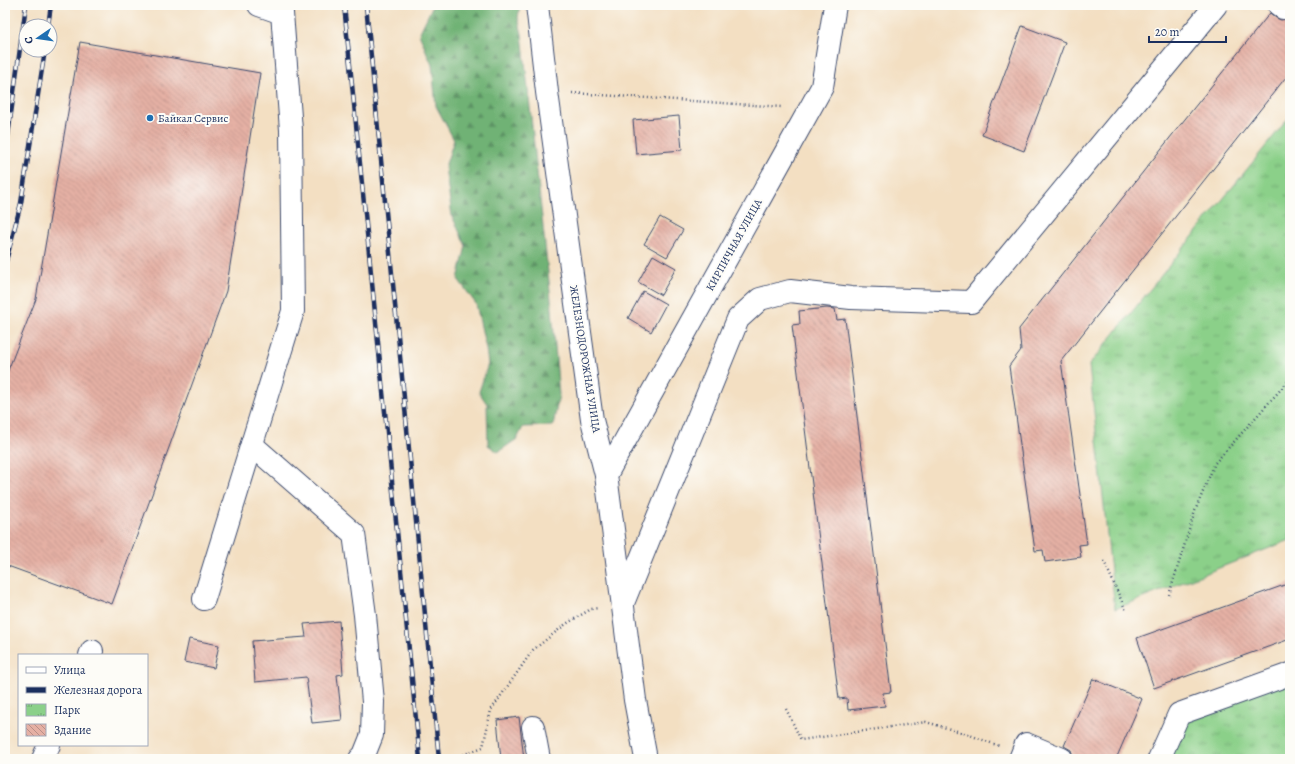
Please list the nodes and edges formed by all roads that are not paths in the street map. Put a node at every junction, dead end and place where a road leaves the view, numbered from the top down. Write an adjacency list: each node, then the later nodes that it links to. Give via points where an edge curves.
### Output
1 (259, 5): 5 (street, via 282,12 291,130 293,311)
2 (537, 5): 6 (street, ЖЕЛЕЗНОДОРОЖНАЯ УЛИЦА, via 592,420)
3 (835, 5): 6 (street, КИРПИЧНАЯ УЛИЦА, via 822,87)
4 (1216, 5): 8 (street, via 971,302 851,298 790,290 760,299 738,319)
5 (252, 445): 7 (street); 14 (street, via 354,534 373,702 372,735)
6 (606, 475): 8 (street, ЖЕЛЕЗНОДОРОЖНАЯ УЛИЦА)
7 (204, 599)
8 (623, 603): 16 (street, ЖЕЛЕЗНОДОРОЖНАЯ УЛИЦА, via 635,700)
9 (1290, 674): 18 (street, via 1179,714)
10 (533, 727): 15 (street)
11 (49, 746): 13 (street)
12 (1021, 757): 17 (street, via 1026,744)
13 (43, 759)
14 (360, 759)
15 (539, 759)
16 (646, 759)
17 (1062, 759)
18 (1159, 759)

